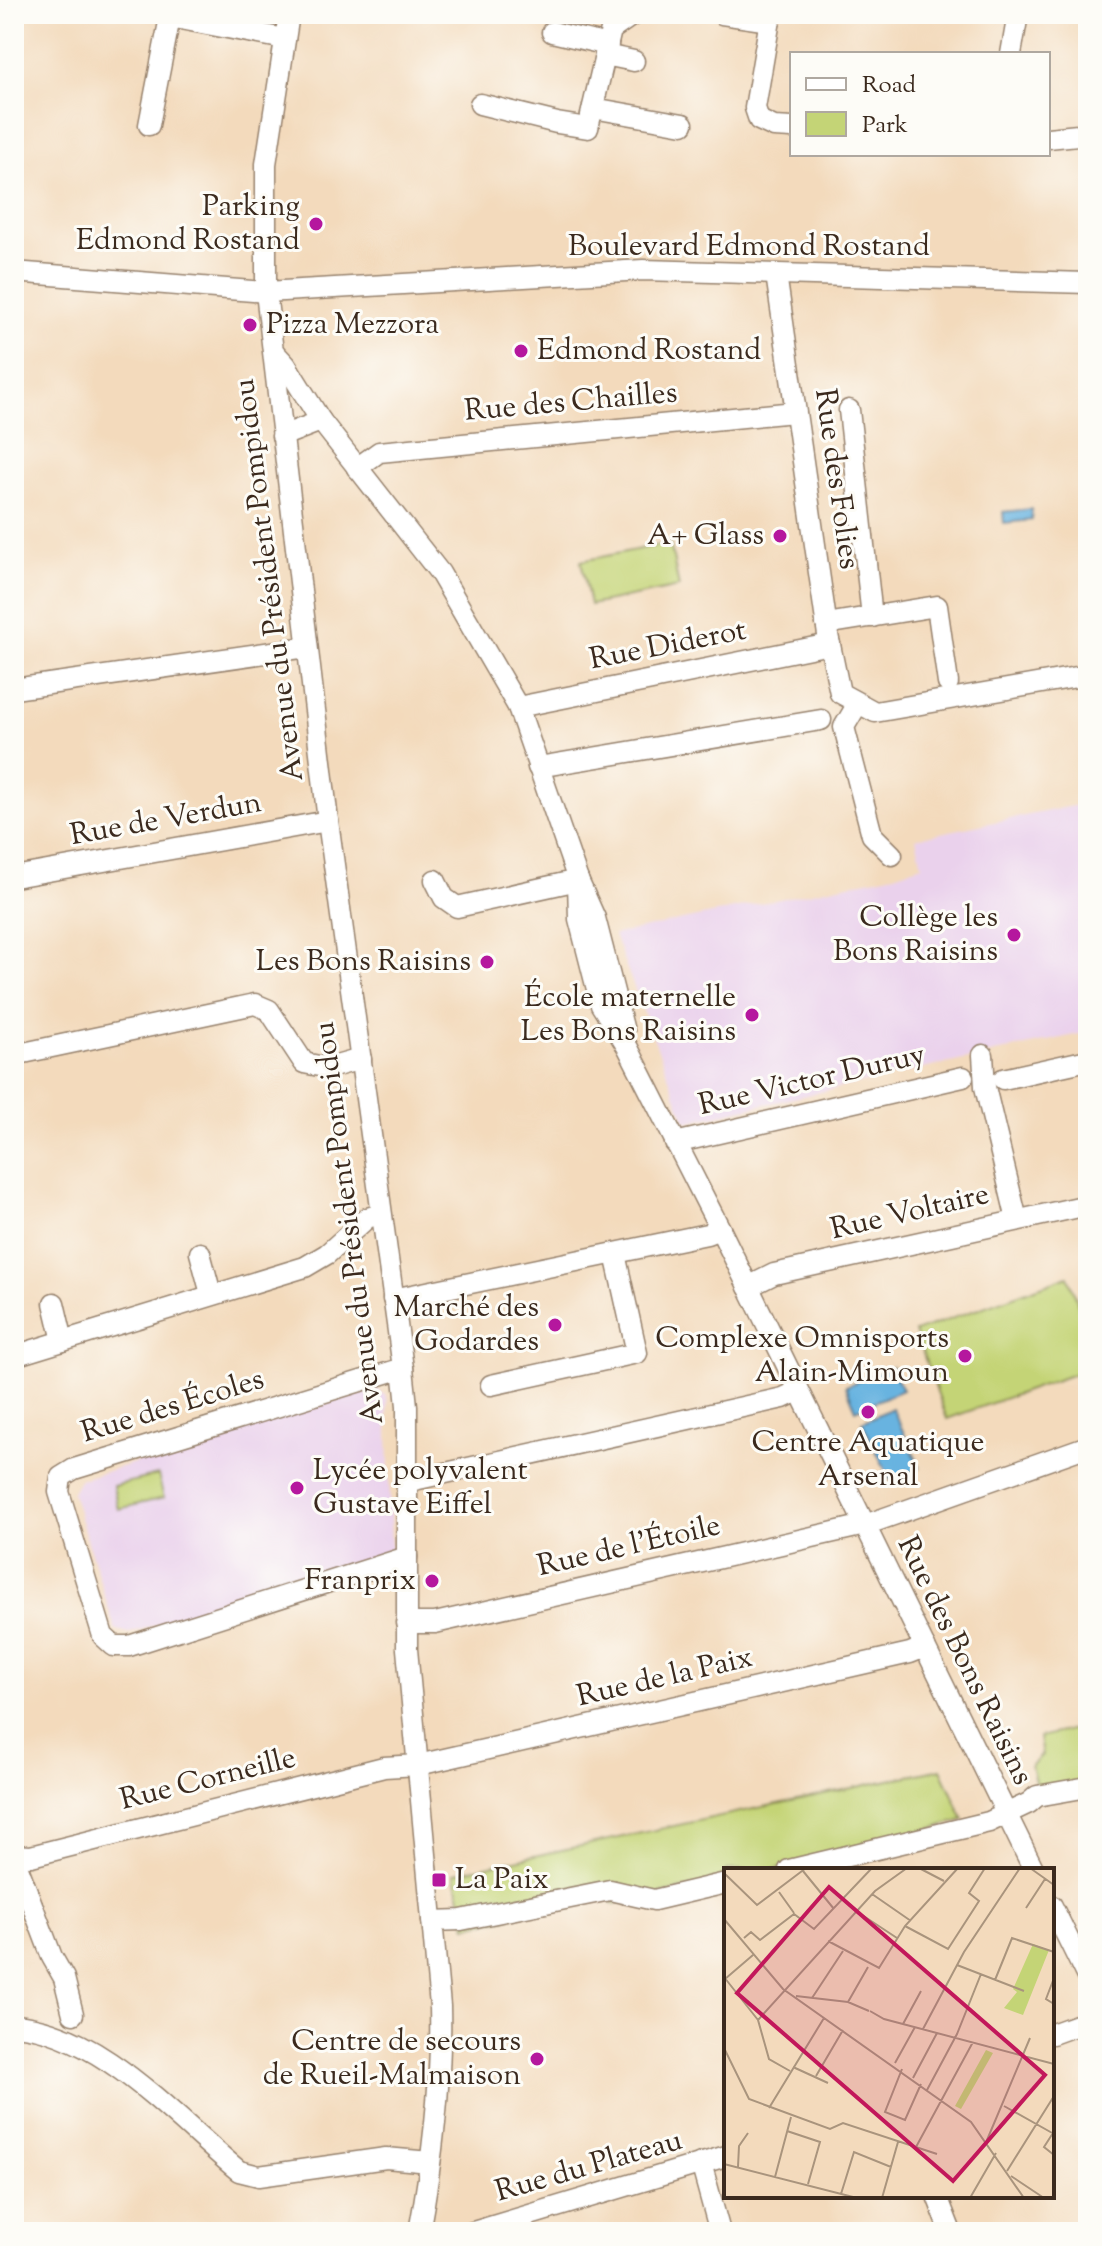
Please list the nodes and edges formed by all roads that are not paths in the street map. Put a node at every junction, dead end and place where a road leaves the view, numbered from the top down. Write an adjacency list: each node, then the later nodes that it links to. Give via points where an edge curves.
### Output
1 (289, 14): 7 (street, Rue des Bons Raisins)
2 (634, 14): 8 (street, via 611,30)
3 (722, 14): 5 (street)
4 (1018, 14): 9 (street)
5 (770, 17): 15 (street, via 755,108 759,120)
6 (552, 32): 8 (street)
7 (285, 39): 14 (street, via 170,17); 21 (street, Rue des Bons Raisins, via 266,164)
8 (607, 50): 10 (street); 12 (street)
9 (1011, 52)
10 (634, 61)
11 (480, 104): 12 (street, via 588,128)
12 (593, 108): 13 (street)
13 (683, 124)
14 (149, 125)
15 (790, 128)
16 (1088, 134): 17 (street)
17 (1050, 138)
18 (14, 272): 21 (street, Boulevard Edmond Rostand)
19 (776, 274): 20 (street, Boulevard Edmond Rostand); 21 (street, Boulevard Edmond Rostand, via 643,270); 24 (street, Rue des Folies)
20 (1088, 283)
21 (266, 292): 22 (street, Rue des Bons Raisins)
22 (275, 353): 25 (street, Rue des Bons Raisins); 26 (street, Avenue du Président Pompidou)
23 (849, 410): 28 (street)
24 (795, 412): 27 (street, Rue des Chailles, via 379,452); 29 (street, Rue des Folies)
25 (321, 421): 26 (street); 27 (street, Rue des Bons Raisins)
26 (282, 436): 30 (street, Avenue du Président Pompidou)
27 (357, 468): 35 (street, Rue des Bons Raisins, via 440,573)
28 (872, 617): 29 (street, Rue Diderot); 32 (street, Rue Diderot, via 937,606)
29 (828, 634): 34 (street, Rue des Folies); 35 (street, Rue Diderot)
30 (307, 647): 33 (street); 38 (street, Avenue du Président Pompidou)
31 (1088, 675): 34 (street, via 875,712)
32 (948, 683)
33 (14, 689)
34 (849, 699): 39 (street, Rue des Folies, via 844,727 872,835)
35 (518, 707): 37 (street, Rue des Bons Raisins)
36 (821, 720): 37 (street)
37 (538, 767): 42 (street, Rue des Bons Raisins)
38 (328, 821): 40 (street, Rue de Verdun); 45 (street, Avenue du Président Pompidou)
39 (892, 855)
40 (14, 877)
41 (435, 880): 42 (street, via 444,898 457,907)
42 (578, 880): 49 (street, Rue des Bons Raisins, via 595,918 628,1048)
43 (14, 1055): 45 (street, via 255,1004 269,1010 304,1063 329,1068)
44 (983, 1055): 52 (street, via 985,1087)
45 (361, 1059): 51 (street, Avenue du Président Pompidou)
46 (1088, 1060): 48 (street)
47 (963, 1077): 49 (street, Rue Victor Duruy)
48 (1003, 1079)
49 (675, 1143): 53 (street, Rue des Bons Raisins)
50 (1088, 1205): 52 (street, Rue Voltaire)
51 (381, 1214): 57 (street, via 367,1218 305,1267); 58 (street, Avenue du Président Pompidou)
52 (1017, 1220): 56 (street, Rue Voltaire, via 774,1274)
53 (720, 1229): 55 (street); 56 (street, Rue des Bons Raisins)
54 (200, 1253): 57 (street)
55 (615, 1254): 58 (street); 63 (street, via 637,1353)
56 (748, 1287): 64 (street, Rue des Bons Raisins)
57 (211, 1294): 60 (street)
58 (393, 1299): 62 (street, Avenue du Président Pompidou)
59 (54, 1303): 60 (street)
60 (63, 1341): 61 (street)
61 (14, 1356)
62 (403, 1368): 66 (street, Avenue du Président Pompidou); 68 (street, Rue des Écoles, via 74,1469 61,1477 59,1492 103,1636 114,1646 129,1646)
63 (491, 1385)
64 (798, 1391): 66 (street); 67 (street, Rue des Bons Raisins)
65 (1088, 1446): 67 (street, Rue de l'Étoile)
66 (405, 1482): 68 (street, Avenue du Président Pompidou)
67 (865, 1525): 69 (street, Rue de l'Étoile, via 435,1623); 70 (street, Rue des Bons Raisins)
68 (407, 1557): 69 (street, Avenue du Président Pompidou)
69 (406, 1623): 71 (street, Avenue du Président Pompidou)
70 (925, 1647): 71 (street, Rue de la Paix); 73 (street, Rue des Bons Raisins)
71 (418, 1765): 74 (street, Rue Corneille, via 389,1766); 79 (street, Avenue du Président Pompidou)
72 (1088, 1787): 73 (street, via 1037,1796)
73 (1006, 1815): 75 (street); 76 (street, Rue des Bons Raisins)
74 (14, 1856): 81 (street, via 64,1978)
75 (802, 1868)
76 (1033, 1868)
77 (724, 1883): 79 (street, via 654,1900 610,1890)
78 (1054, 1910): 80 (street)
79 (432, 1921): 86 (street, Avenue du Président Pompidou, via 441,2050)
80 (1088, 1979)
81 (73, 2014)
82 (1088, 2021): 84 (street)
83 (14, 2025): 86 (street, via 52,2032 98,2055 239,2171 259,2176 386,2158)
84 (1054, 2033)
85 (724, 2157): 87 (street)
86 (430, 2162): 89 (street, Avenue du Président Pompidou)
87 (701, 2163): 90 (street, Rue du Plateau); 91 (street, Rue du Plateau)
88 (938, 2198): 92 (street)
89 (419, 2232)
90 (473, 2232)
91 (720, 2232)
92 (951, 2232)

